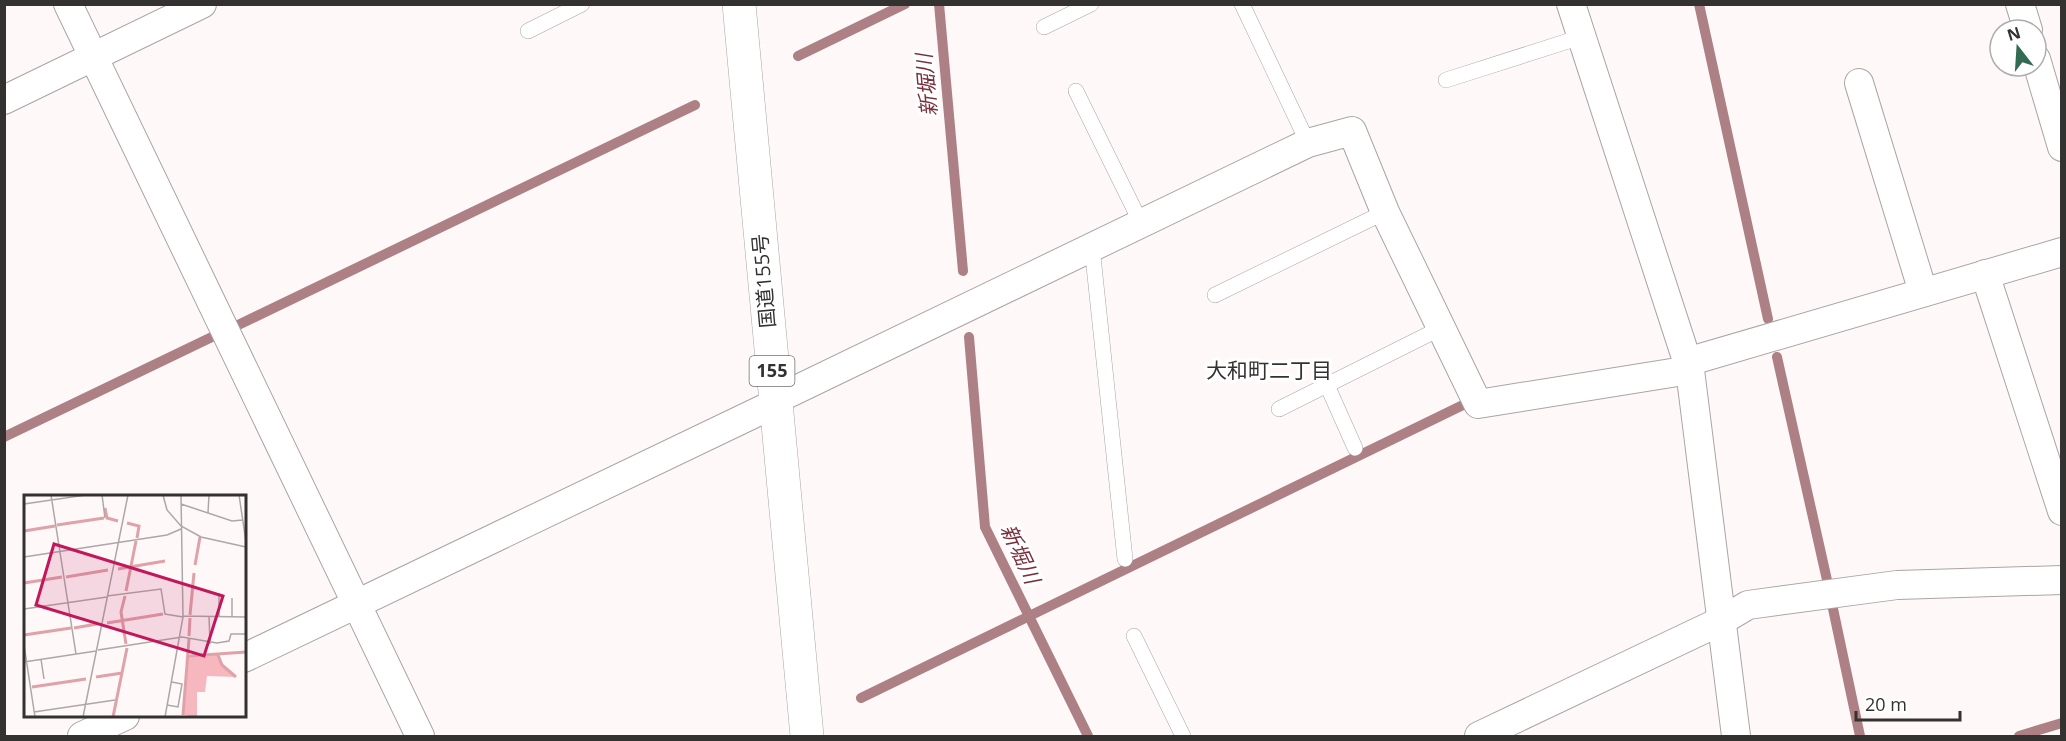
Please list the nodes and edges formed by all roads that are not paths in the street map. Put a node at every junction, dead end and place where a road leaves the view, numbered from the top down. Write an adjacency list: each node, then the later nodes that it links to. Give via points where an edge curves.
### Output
1 (68, 4): 11 (street)
2 (202, 4): 11 (street)
3 (582, 4): 9 (lane)
4 (739, 4): 29 (highway, 国道155号 / 155)
5 (1091, 4): 8 (lane)
6 (1242, 4): 17 (lane)
7 (1571, 4): 10 (street)
8 (1044, 27)
9 (528, 31)
10 (1581, 37): 13 (lane); 27 (street)
11 (93, 57): 16 (street); 35 (street)
12 (2041, 78): 18 (street)
13 (1446, 80)
14 (1859, 83): 24 (street)
15 (1076, 90): 20 (lane)
16 (4, 100)
17 (1308, 143): 19 (street, via 1352,131); 20 (street)
18 (2061, 147)
19 (1385, 212): 25 (lane); 26 (street)
20 (1141, 223): 21 (street)
21 (1092, 247): 29 (street); 33 (lane)
22 (2061, 252): 23 (street)
23 (1985, 274): 24 (street); 32 (street)
24 (1923, 292): 27 (street)
25 (1215, 295)
26 (1441, 328): 27 (street, via 1478,404); 28 (lane)
27 (1688, 366): 36 (street)
28 (1327, 385): 30 (lane); 31 (lane)
29 (775, 402): 35 (street); 42 (highway, 国道155号 / 155)
30 (1279, 409)
31 (1355, 447)
32 (2061, 512)
33 (1125, 559)
34 (2061, 579): 36 (street, via 1897,585 1748,605)
35 (357, 604): 38 (street); 41 (street)
36 (1721, 621): 44 (street); 45 (street)
37 (1134, 636): 43 (lane)
38 (246, 657)
39 (123, 717): 40 (street)
40 (82, 736)
41 (420, 736)
42 (807, 736)
43 (1183, 736)
44 (1479, 736)
45 (1736, 736)

